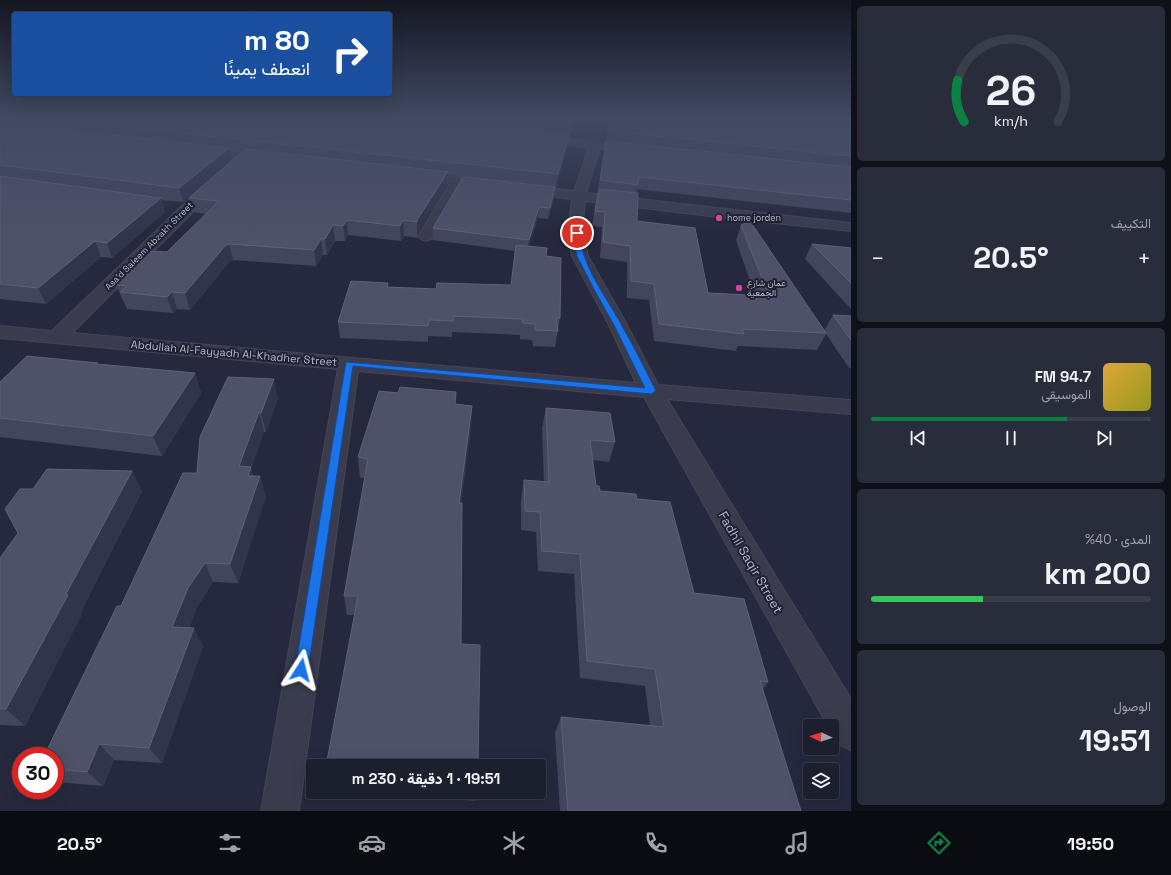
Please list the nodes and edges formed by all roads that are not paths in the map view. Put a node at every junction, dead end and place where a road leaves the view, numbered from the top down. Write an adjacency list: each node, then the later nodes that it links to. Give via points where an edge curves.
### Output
1 (234, 156): 3 (street)
2 (593, 156): 7 (street, Fadhil Saqir Street)
3 (245, 157): 4 (street); 9 (street, Asa'd Saleem Abzakh Street)
4 (276, 161)
5 (406, 176): 6 (street)
6 (458, 182): 7 (street); 11 (street)
7 (580, 195): 10 (street); 15 (street, Fadhil Saqir Street, via 576,224 580,256)
8 (172, 207): 9 (street)
9 (187, 209): 13 (street, Asa'd Saleem Abzakh Street)
10 (851, 227)
11 (426, 236)
12 (0, 332): 13 (street, Abdullah Al-Fayyadh Al-Khadher Street)
13 (57, 337): 14 (street, Abdullah Al-Fayyadh Al-Khadher Street)
14 (349, 363): 15 (street, Abdullah Al-Fayyadh Al-Khadher Street); 18 (street)
15 (651, 391): 16 (street, Abdullah Al-Fayyadh Al-Khadher Street); 17 (street, Fadhil Saqir Street)
16 (851, 407)
17 (851, 732)
18 (280, 811)

